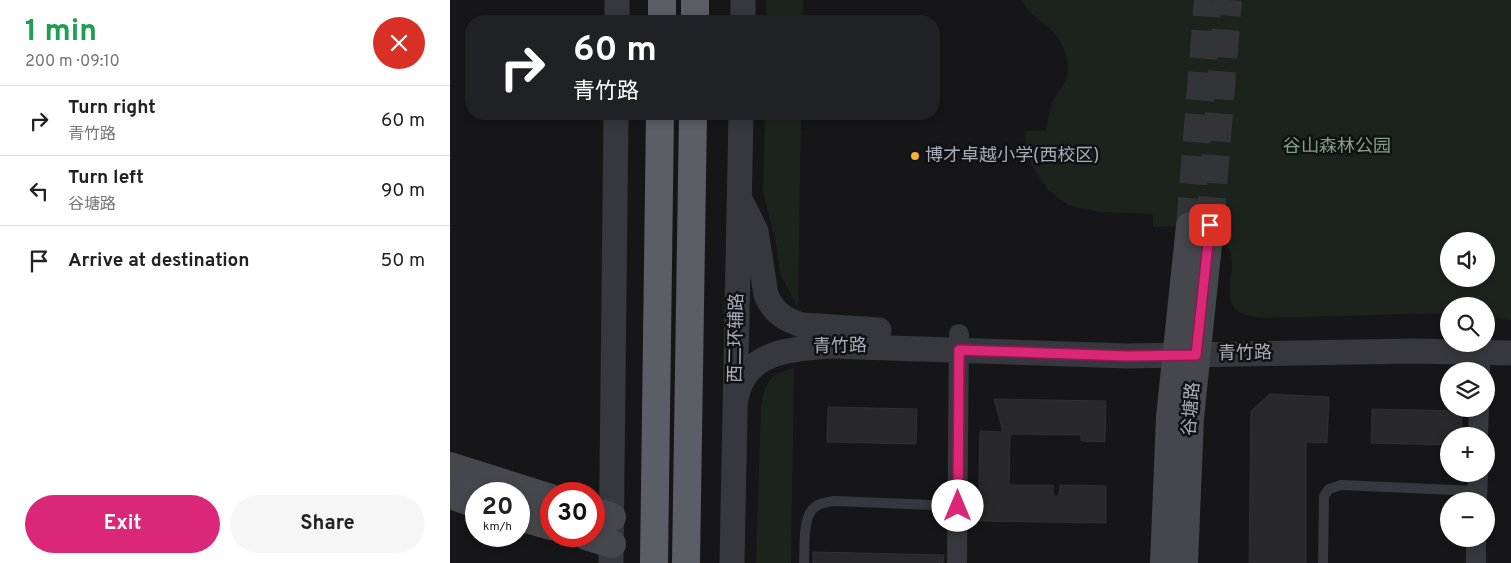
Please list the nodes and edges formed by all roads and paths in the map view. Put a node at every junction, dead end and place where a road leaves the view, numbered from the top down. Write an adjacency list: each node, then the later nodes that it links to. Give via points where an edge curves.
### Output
1 (617, 0): 5 (street)
2 (662, 0): 6 (highway)
3 (695, 0): 7 (highway)
4 (743, 0): 8 (street)
5 (617, 15)
6 (662, 15)
7 (695, 15)
8 (743, 15)
9 (616, 120): 25 (street)
10 (660, 120): 34 (highway)
11 (693, 120): 35 (highway)
12 (741, 120): 13 (street, 西二环辅路)
13 (740, 199): 16 (street, 青竹路, via 756,231 766,295 770,304 790,322); 23 (street, 西二环辅路)
14 (1200, 225): 18 (main road, 谷塘路)
15 (1440, 336): 18 (street, 青竹路)
16 (959, 342): 18 (street, 青竹路, via 1128,340); 23 (street, 青竹路, via 792,349 768,357 748,372 740,384); 30 (street)
17 (1511, 345): 19 (street, 青竹路)
18 (1187, 347): 20 (street, 青竹路); 39 (main road, 谷塘路, via 1170,417); 40 (main road, 谷塘路, via 1190,418)
19 (1495, 348)
20 (1440, 351)
21 (1495, 352): 22 (street, 青竹路)
22 (1511, 353)
23 (735, 402): 36 (street, 西二环辅路)
24 (450, 466): 28 (main road)
25 (604, 482)
26 (1477, 489): 41 (lane, via 1342,485 1329,489 1324,496)
27 (450, 495): 29 (main road)
28 (540, 495)
29 (465, 500)
30 (958, 506): 37 (lane, via 822,503 809,513); 38 (street)
31 (605, 524): 33 (street)
32 (1476, 547): 42 (street)
33 (611, 553)
34 (654, 563)
35 (686, 563)
36 (732, 563)
37 (804, 563)
38 (957, 563)
39 (1164, 563)
40 (1184, 563)
41 (1323, 563)
42 (1476, 563)

